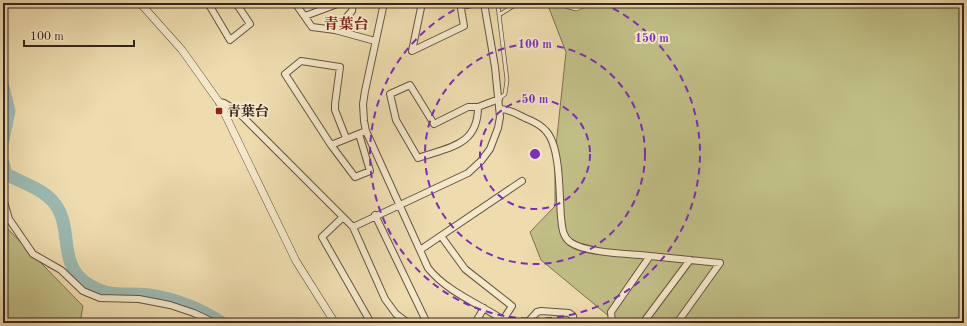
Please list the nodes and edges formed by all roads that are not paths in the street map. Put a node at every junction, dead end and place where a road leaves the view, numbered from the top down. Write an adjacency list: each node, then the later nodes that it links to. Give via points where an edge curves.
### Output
1 (140, 3): 21 (street, via 185,55)
2 (208, 3): 3 (street, via 230,40 250,24)
3 (236, 3)
4 (295, 3): 17 (street)
5 (340, 3): 17 (street)
6 (353, 3): 18 (street, via 352,11)
7 (384, 3): 19 (street)
8 (422, 3): 14 (street, via 412,51 464,26)
9 (477, 3): 14 (street)
10 (484, 3): 20 (street)
11 (518, 3): 16 (lane)
12 (555, 3): 13 (lane, via 576,9)
13 (590, 3)
14 (460, 5)
15 (498, 6): 16 (lane)
16 (499, 15): 20 (lane, via 506,84 505,94)
17 (305, 16): 18 (street, via 312,27)
18 (335, 30): 19 (street)
19 (375, 41): 24 (street, via 362,104)
20 (499, 99): 22 (street); 23 (street)
21 (219, 102): 32 (street, via 236,110); 41 (street, via 296,261)
22 (478, 106): 22 (street, via 468,107 434,124 410,85 390,94 396,120 418,158 464,142 475,130)
23 (500, 109): 30 (street, via 495,138 486,156 475,167 468,173); 36 (street, via 508,110 539,125 551,138 558,176 562,227 570,242 586,249)
24 (366, 131): 25 (street); 30 (street)
25 (359, 134): 26 (street); 27 (street, via 370,171 355,177)
26 (346, 138): 27 (street); 27 (street, via 335,110 340,67 301,61 285,74)
27 (331, 145)
28 (522, 181): 34 (street)
29 (3, 198): 40 (street, via 9,219 33,254 62,270 84,291 100,298 170,305)
30 (400, 204): 31 (street); 35 (street)
31 (376, 216): 33 (street); 44 (street)
32 (343, 217): 33 (street); 42 (street, via 322,237)
33 (352, 227): 43 (street, via 385,299 396,314)
34 (441, 236): 35 (street); 39 (street, via 465,269 512,306)
35 (420, 250): 38 (street, via 433,274)
36 (650, 256): 37 (street); 48 (street, via 611,312)
37 (690, 260): 49 (street); 50 (street, via 720,263)
38 (484, 308): 39 (street); 45 (street)
39 (506, 322)
40 (215, 323)
41 (335, 323)
42 (371, 323)
43 (408, 323)
44 (426, 323)
45 (474, 323)
46 (527, 323): 47 (street, via 541,311 569,313 574,316)
47 (574, 323)
48 (612, 323)
49 (643, 323)
50 (676, 323)

